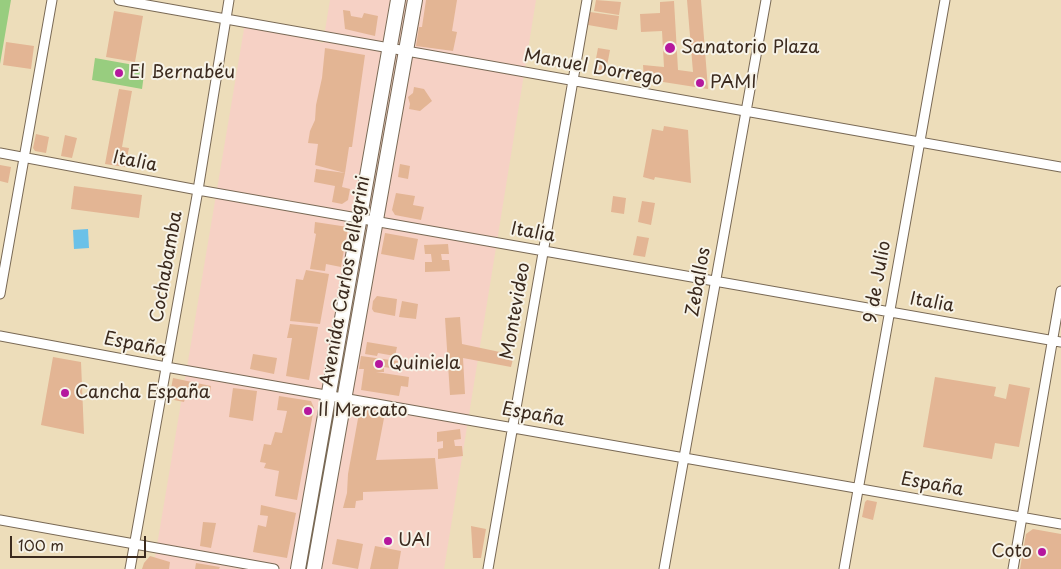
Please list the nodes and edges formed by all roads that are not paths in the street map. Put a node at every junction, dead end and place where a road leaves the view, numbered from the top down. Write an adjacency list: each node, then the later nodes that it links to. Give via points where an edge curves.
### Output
1 (52, 0): 16 (street)
2 (119, 0): 9 (street, Manuel Dorrego)
3 (229, 0): 9 (street, Cochabamba)
4 (398, 0): 10 (main road, Avenida Carlos Pellegrini)
5 (415, 0): 11 (main road, Avenida Carlos Pellegrini)
6 (587, 0): 12 (street, Montevideo)
7 (766, 0): 13 (street, Zeballos)
8 (944, 0): 14 (street, 9 de Julio)
9 (226, 19): 10 (street, Manuel Dorrego); 18 (street, Cochabamba)
10 (390, 48): 11 (street, Manuel Dorrego); 19 (main road, Avenida Carlos Pellegrini)
11 (406, 51): 12 (street, Manuel Dorrego); 20 (main road, Avenida Carlos Pellegrini)
12 (573, 81): 13 (street, Manuel Dorrego); 21 (street, Montevideo)
13 (746, 111): 14 (street, Manuel Dorrego); 22 (street, Zeballos)
14 (919, 142): 17 (street, Manuel Dorrego); 25 (street, 9 de Julio)
15 (0, 153): 16 (street, Italia)
16 (24, 157): 18 (street, Italia); 24 (street)
17 (1061, 167)
18 (198, 190): 19 (street, Italia); 28 (street, Cochabamba)
19 (360, 219): 20 (street, Italia); 29 (main road, Avenida Carlos Pellegrini)
20 (376, 222): 21 (street, Italia); 30 (main road, Avenida Carlos Pellegrini)
21 (543, 251): 22 (street, Italia); 31 (street, Montevideo)
22 (715, 281): 25 (street, Italia); 32 (street, Zeballos)
23 (1061, 291): 27 (street)
24 (0, 294)
25 (889, 312): 27 (street, Italia); 33 (street, 9 de Julio)
26 (0, 336): 28 (street, España)
27 (1057, 341): 34 (street)
28 (166, 367): 29 (street, España); 37 (street, Cochabamba)
29 (328, 396): 30 (street, España); 40 (main road, Avenida Carlos Pellegrini)
30 (344, 398): 31 (street, España); 41 (main road, Avenida Carlos Pellegrini)
31 (512, 428): 32 (street, España); 42 (street, Montevideo)
32 (684, 458): 33 (street, España); 43 (street, Zeballos)
33 (858, 489): 34 (street, España); 44 (street, 9 de Julio)
34 (1022, 518): 36 (street, España); 45 (street)
35 (0, 520): 37 (street)
36 (1061, 524)
37 (134, 544): 38 (street, Cochabamba); 39 (street)
38 (130, 569)
39 (274, 569)
40 (298, 569)
41 (314, 569)
42 (488, 569)
43 (664, 569)
44 (844, 569)
45 (1013, 569)

